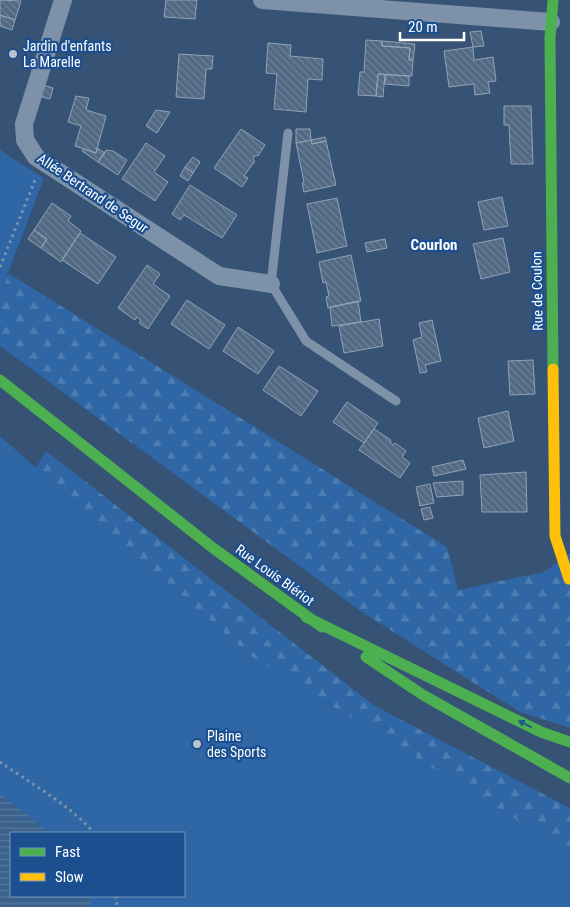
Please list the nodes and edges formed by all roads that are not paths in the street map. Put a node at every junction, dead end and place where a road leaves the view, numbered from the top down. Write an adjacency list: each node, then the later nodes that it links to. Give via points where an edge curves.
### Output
1 (63, 0): 6 (street, Allée Bertrand de Segur, via 24,124 25,140 36,157 219,276)
2 (262, 0): 4 (street)
3 (553, 0): 4 (street, Rue de Coulon)
4 (551, 22): 9 (street, Rue de Coulon, via 555,536)
5 (288, 133): 6 (lane)
6 (271, 284): 8 (lane, via 306,341)
7 (0, 380): 10 (street, Rue Louis Blériot, via 213,548)
8 (396, 401)
9 (569, 579)
10 (306, 616): 11 (street, one-way to 10, via 453,691); 12 (street, Rue Louis Blériot, via 424,695)
11 (570, 742)
12 (552, 767): 13 (street, Rue Louis Blériot); 14 (street, Rue Louis Blériot)
13 (570, 773)
14 (570, 778)

